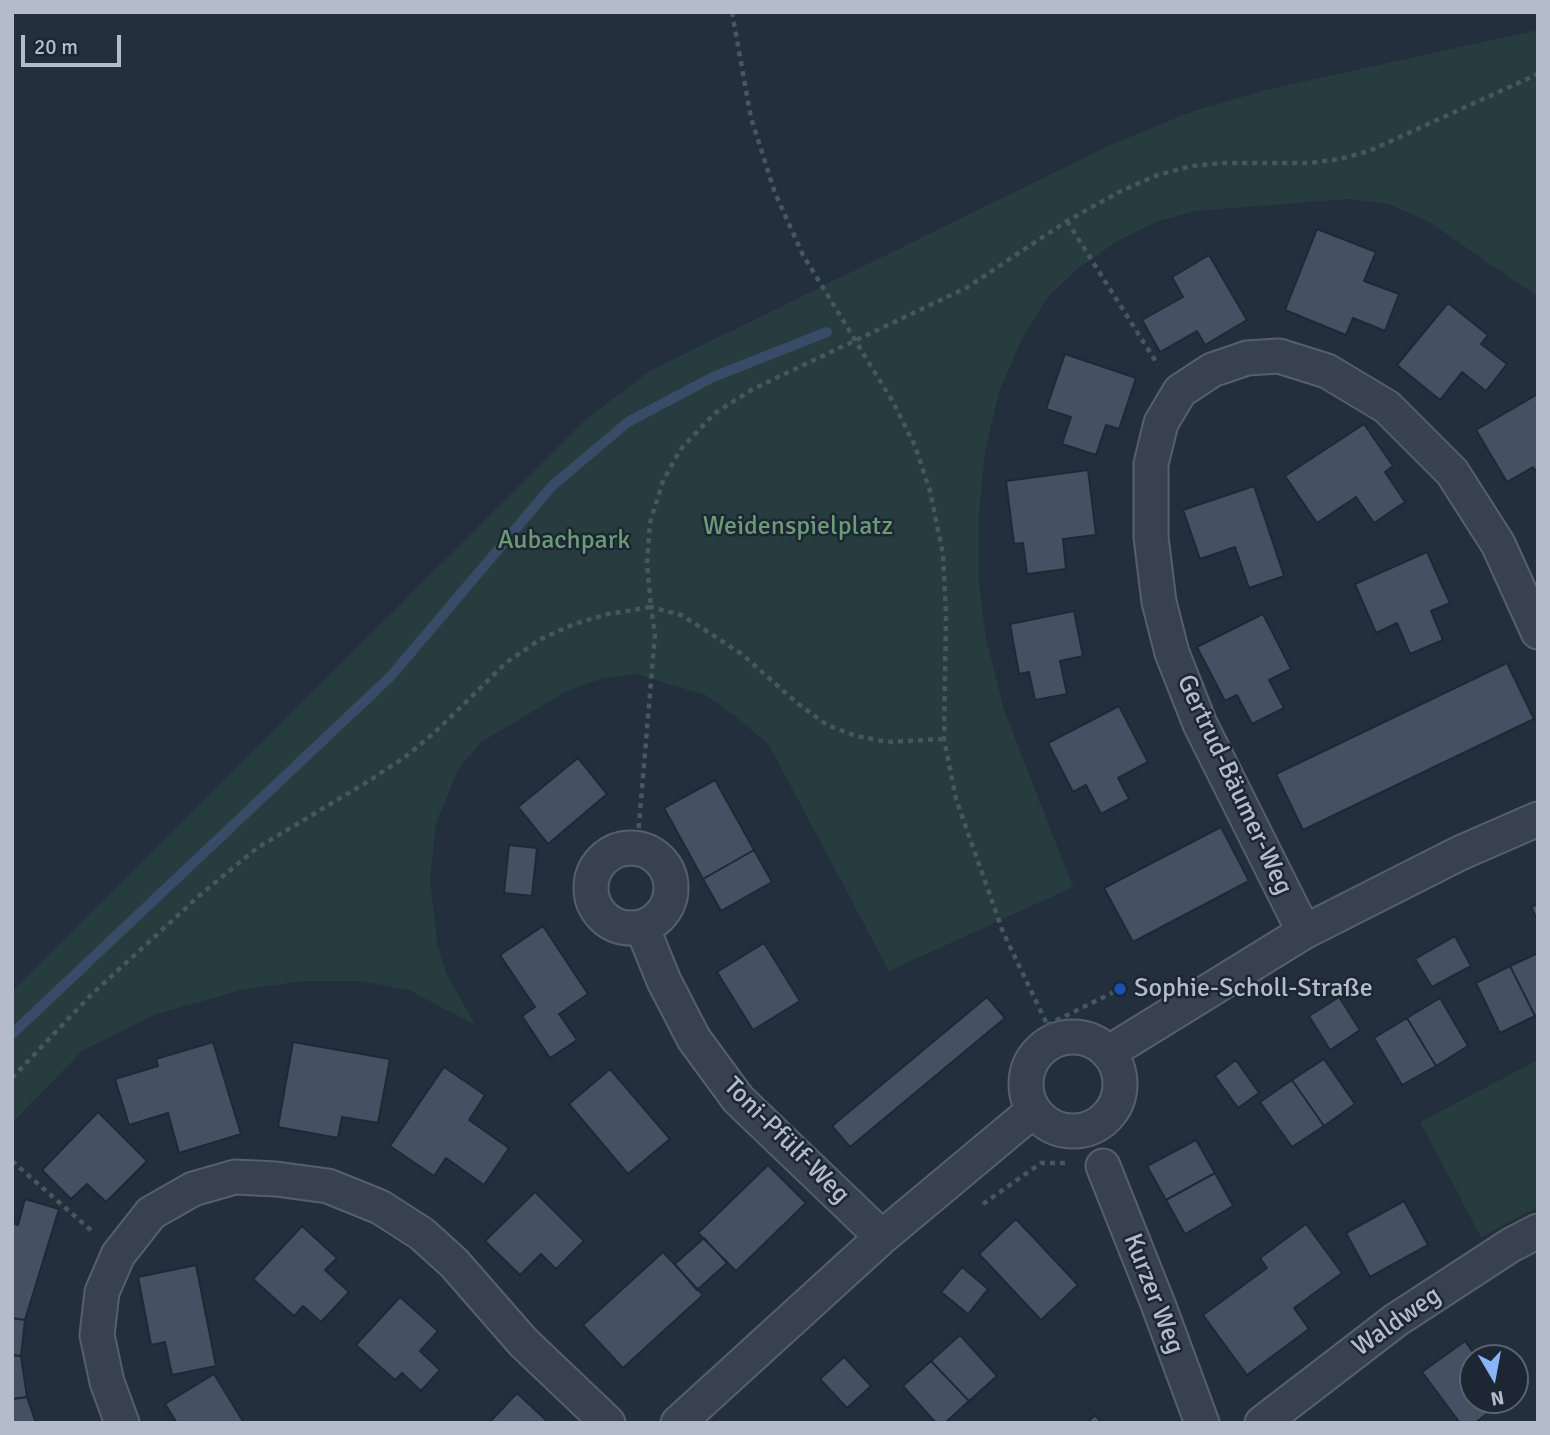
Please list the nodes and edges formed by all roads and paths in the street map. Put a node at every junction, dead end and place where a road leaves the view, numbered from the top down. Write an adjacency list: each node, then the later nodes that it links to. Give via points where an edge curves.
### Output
1 (732, 12): 4 (path, via 751,118 775,192 803,255)
2 (1538, 74): 3 (path, via 1368,151 1310,163 1191,166 1131,187)
3 (1067, 221): 4 (path, via 966,288); 5 (path, via 1162,371)
4 (856, 341): 6 (path, via 753,389 715,413 680,450 663,481 650,523); 8 (path, via 915,446 930,491 943,554)
5 (1180, 391): 7 (street, Gertrud-Bäumer-Weg, via 1212,370 1247,358 1279,356 1327,371 1387,407 1452,472 1498,544); 12 (street, Gertrud-Bäumer-Weg, via 1161,423 1151,464 1151,537 1159,602 1172,653 1200,724)
6 (651, 607): 8 (path, via 681,615 724,642 827,725 888,742); 10 (path, via 655,634); 16 (path, via 574,624 507,662 404,757 257,848 201,895 90,996)
7 (1538, 632)
8 (944, 738): 14 (path, via 956,799 1003,932)
9 (1538, 818): 12 (street)
10 (637, 848): 11 (street, via 666,868 671,892 662,914); 11 (street, via 611,852 601,860 590,884 596,909 605,919 629,929)
11 (642, 927): 22 (street, Toni-Pfülf-Weg, via 694,1039 738,1099)
12 (1304, 932): 15 (street)
13 (1119, 989): 14 (path)
14 (1051, 1033): 15 (street, via 1096,1043); 17 (street, via 1028,1071 1028,1098)
15 (1108, 1052): 17 (street, via 1120,1080 1119,1096 1102,1122 1088,1129 1058,1129)
16 (12, 1078)
17 (1034, 1110): 22 (street)
18 (12, 1161): 23 (path)
19 (1091, 1165): 20 (path, via 1041,1163); 27 (street, Kurzer Weg, via 1158,1304)
20 (983, 1204)
21 (1538, 1231): 28 (street, Waldweg, via 1396,1320)
22 (882, 1237): 26 (street)
23 (118, 1255): 24 (street, via 102,1292 97,1335); 25 (street, via 151,1213 193,1189 235,1177 328,1185 380,1207 422,1234 454,1263 523,1342)
24 (122, 1423)
25 (608, 1423)
26 (678, 1423)
27 (1202, 1423)
28 (1262, 1423)

